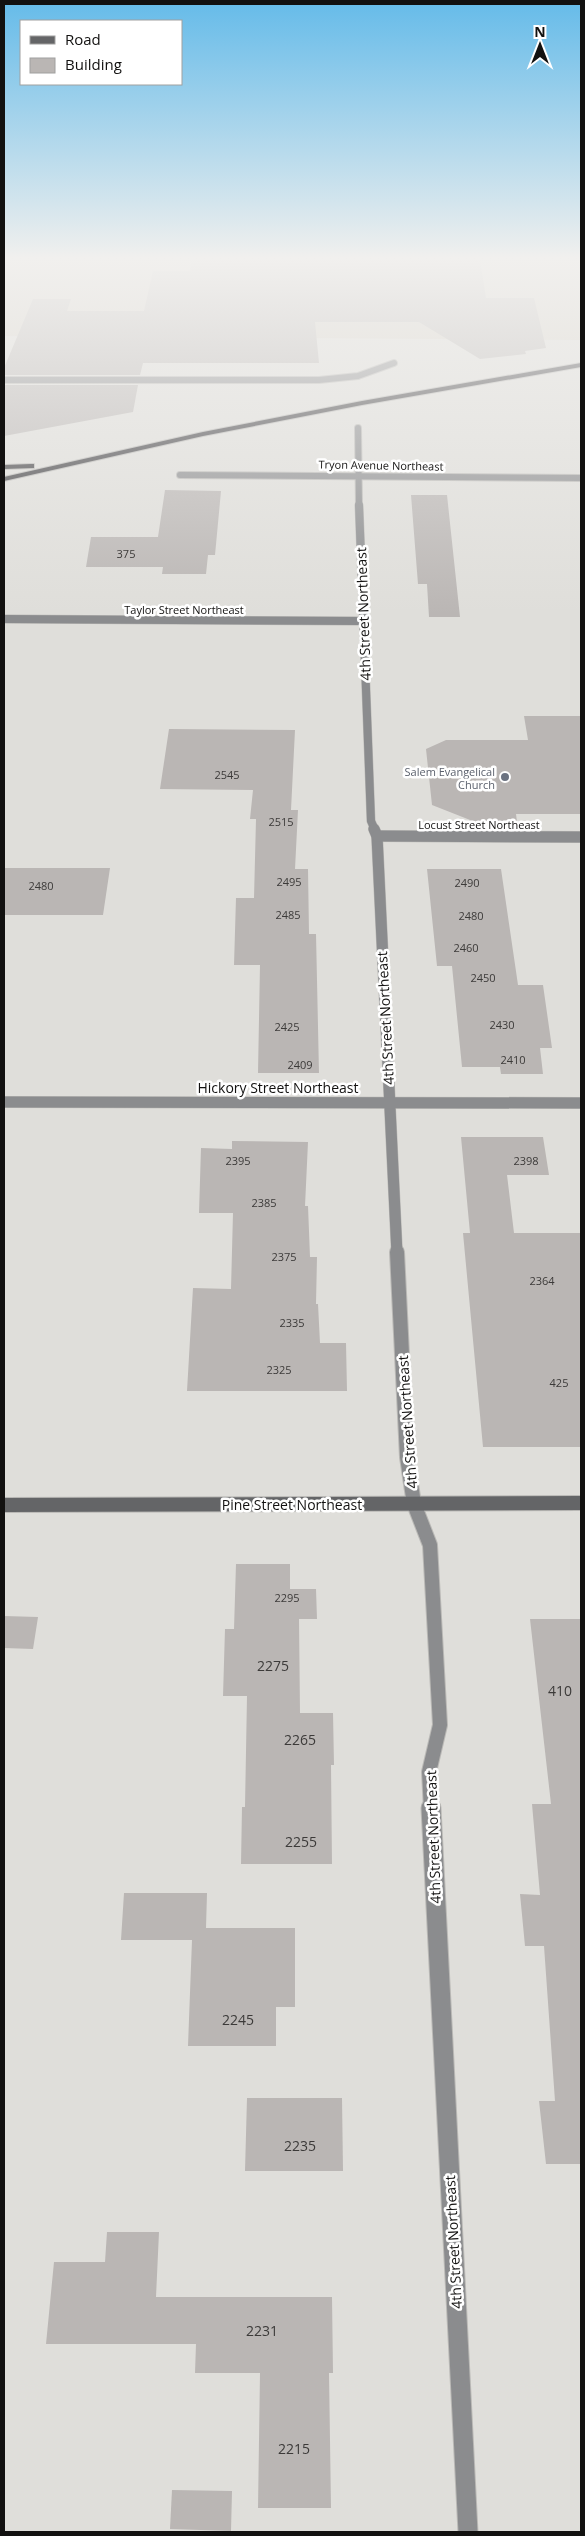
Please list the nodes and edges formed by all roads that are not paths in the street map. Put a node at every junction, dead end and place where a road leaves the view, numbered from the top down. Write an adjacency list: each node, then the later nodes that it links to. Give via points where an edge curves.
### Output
1 (345, 377): 3 (street)
2 (509, 377): 5 (highway, via 353,404)
3 (4, 380)
4 (358, 428): 8 (street, 4th Street Northeast)
5 (57, 466): 6 (highway); 10 (highway)
6 (4, 467)
7 (180, 475): 8 (street, Tryon Avenue Northeast)
8 (358, 477): 9 (street, Tryon Avenue Northeast); 12 (street, 4th Street Northeast)
9 (581, 478)
10 (4, 479)
11 (4, 619): 12 (street, Taylor Street Northeast)
12 (363, 621): 13 (street, 4th Street Northeast, via 371,821)
13 (377, 836): 14 (street, Locust Street Northeast); 16 (street, 4th Street Northeast)
14 (581, 837)
15 (4, 1102): 16 (street, Hickory Street Northeast)
16 (389, 1102): 17 (street, Hickory Street Northeast); 19 (street, 4th Street Northeast, via 407,1458)
17 (581, 1103)
18 (581, 1503): 19 (main road, Pine Street Northeast)
19 (414, 1504): 20 (main road, Pine Street Northeast); 21 (street, 4th Street Northeast, via 430,1545 440,1725 429,1772)
20 (4, 1505)
21 (468, 2532)

